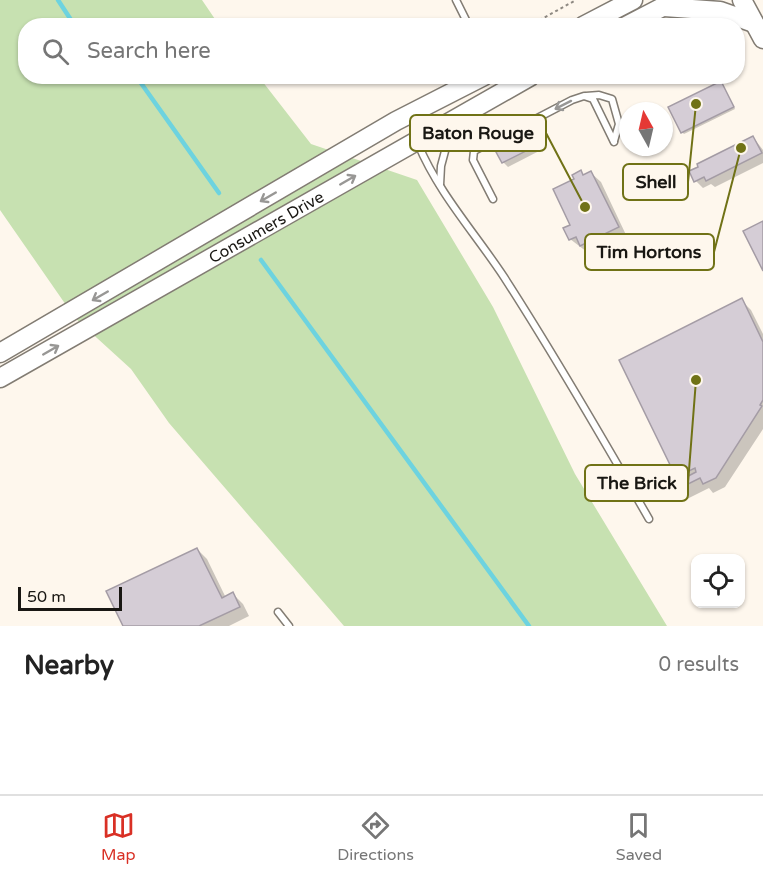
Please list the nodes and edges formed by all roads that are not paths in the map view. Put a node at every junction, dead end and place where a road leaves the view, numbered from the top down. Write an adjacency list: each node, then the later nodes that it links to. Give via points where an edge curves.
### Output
1 (456, 0): 5 (lane)
2 (742, 0): 10 (main road)
3 (623, 2): 6 (main road)
4 (670, 3): 7 (main road); 8 (main road, via 720,11)
5 (465, 18)
6 (596, 18)
7 (641, 18)
8 (734, 18)
9 (745, 24): 10 (main road)
10 (759, 31)
11 (468, 84): 14 (main road, Consumers Drive)
12 (517, 84): 15 (main road, Consumers Drive)
13 (584, 96): 13 (lane, via 612,99 619,124 614,142 593,99); 18 (lane, one-way to 18, via 474,151 473,159)
14 (420, 109): 16 (lane); 19 (main road, Consumers Drive, one-way to 19)
15 (454, 121): 16 (main road, Consumers Drive); 17 (lane, via 441,166)
16 (417, 141): 17 (lane); 20 (main road, Consumers Drive, one-way to 16)
17 (440, 186): 21 (lane, via 585,407)
18 (493, 199)
19 (0, 354)
20 (0, 378)
21 (649, 519)
22 (278, 612): 23 (lane)
23 (289, 626)

